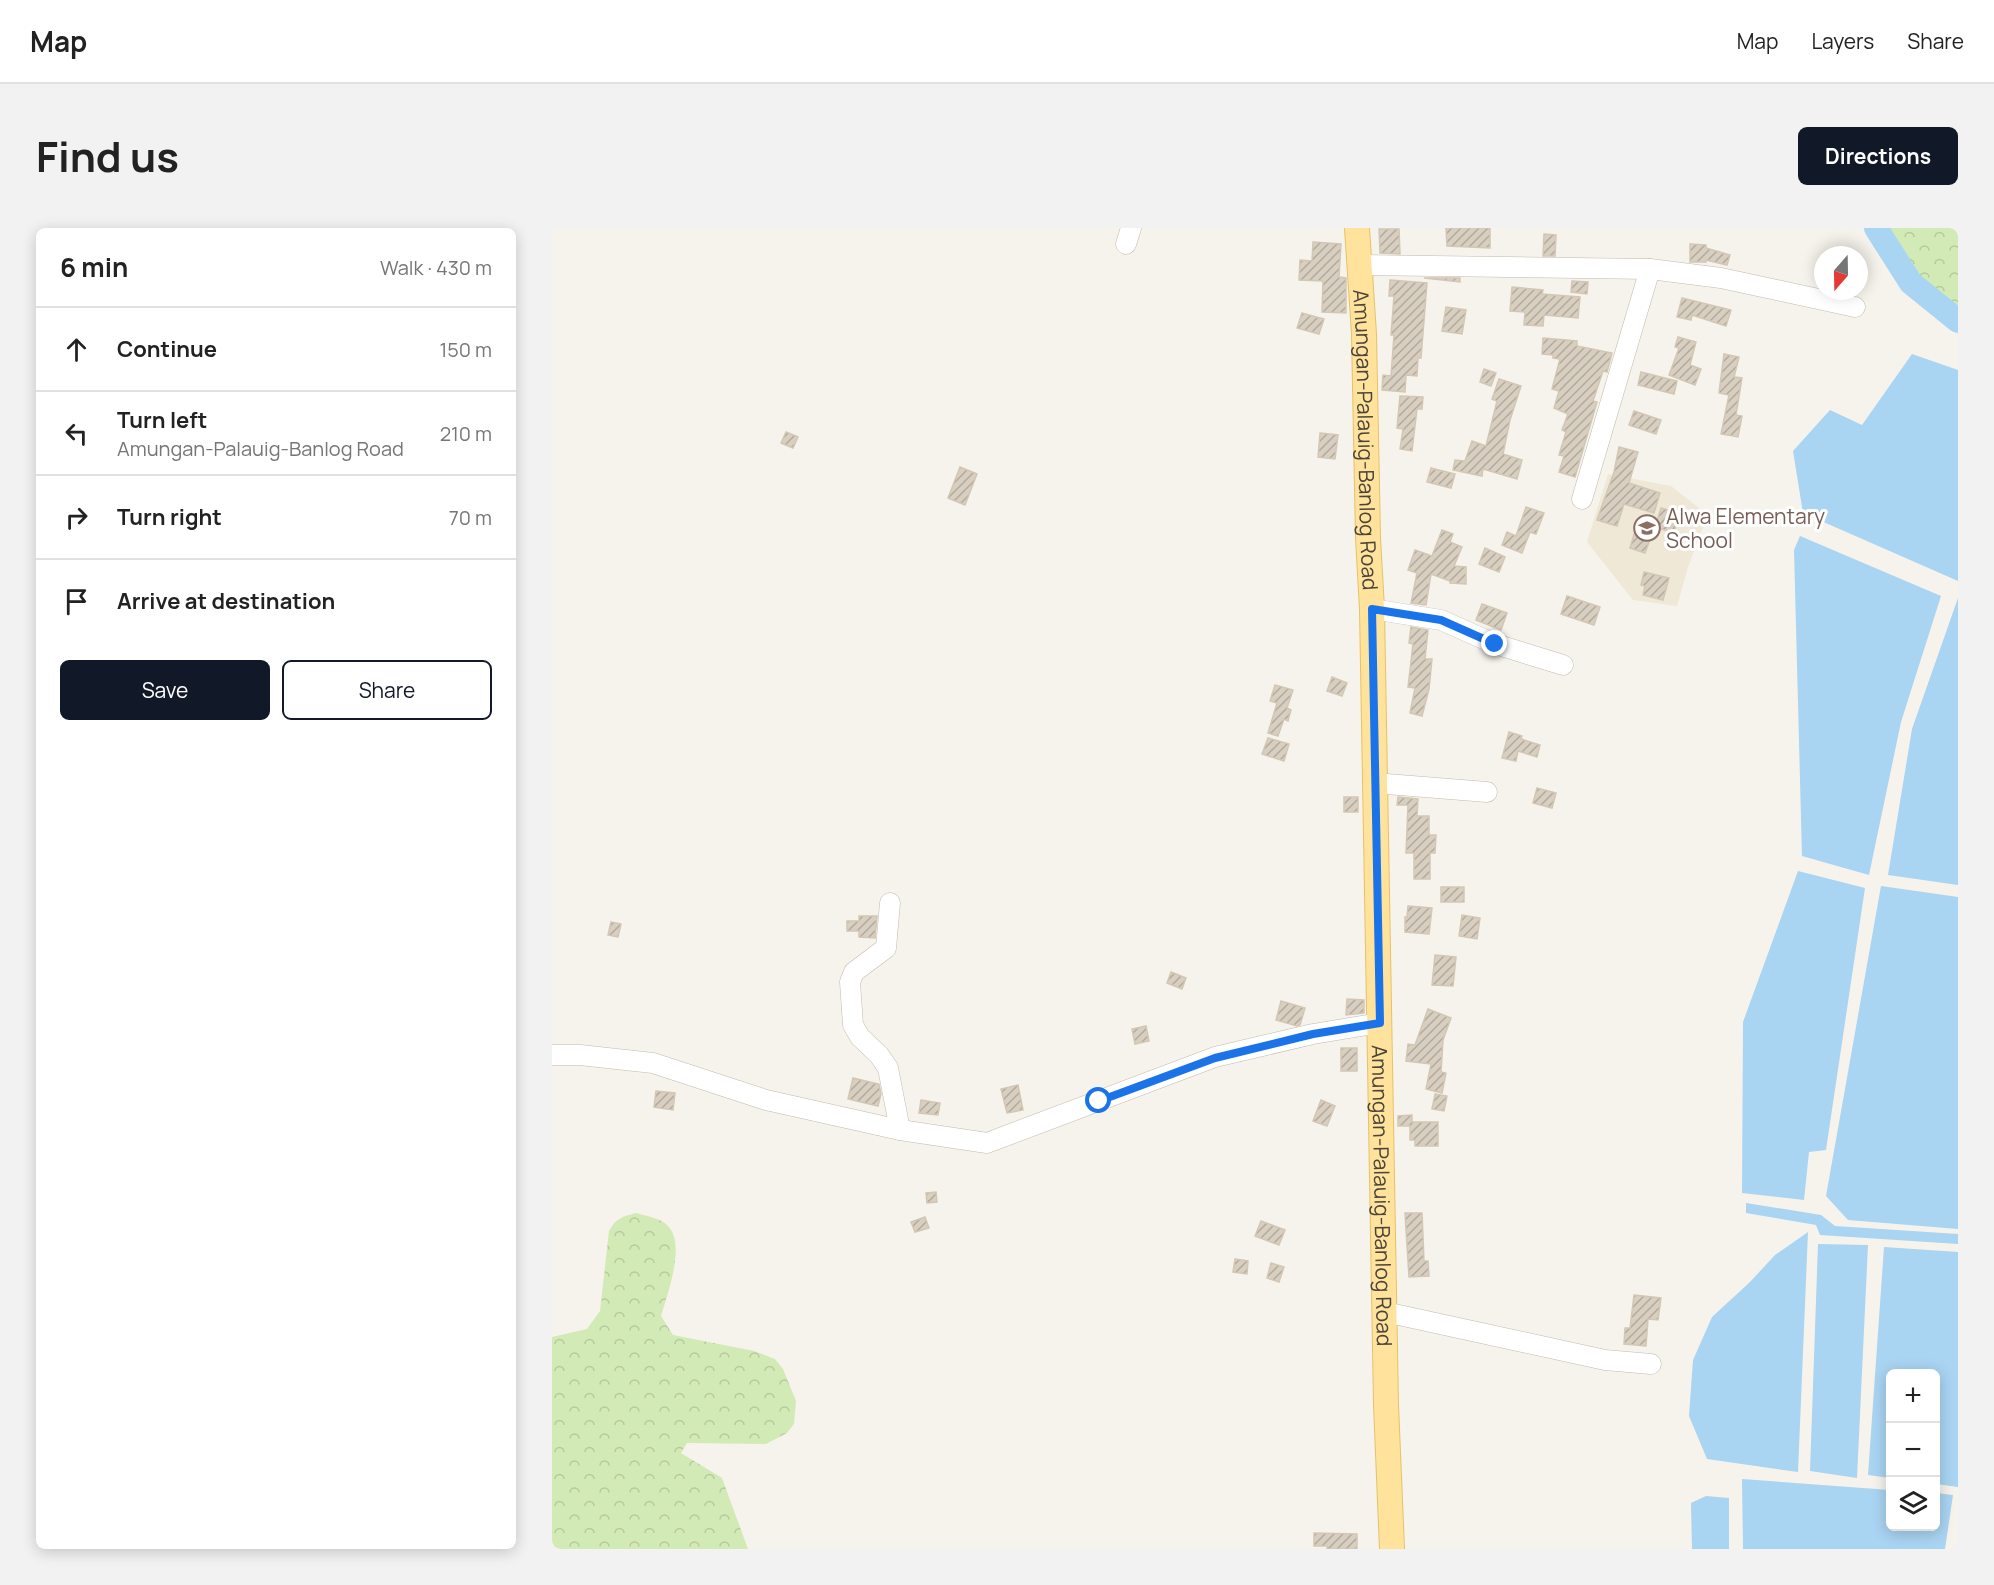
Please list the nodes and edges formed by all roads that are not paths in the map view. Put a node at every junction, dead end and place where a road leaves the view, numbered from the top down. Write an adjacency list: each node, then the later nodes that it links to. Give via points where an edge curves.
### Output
1 (1357, 228): 2 (main road, Amungan-Palauig-Banlog Road)
2 (1359, 265): 3 (street); 6 (main road, Amungan-Palauig-Banlog Road)
3 (1650, 269): 4 (street, via 1720,278); 5 (street)
4 (1855, 307)
5 (1582, 499)
6 (1372, 609): 7 (street, via 1441,620 1495,644); 8 (main road, Amungan-Palauig-Banlog Road)
7 (1563, 665)
8 (1374, 783): 9 (street); 11 (main road, Amungan-Palauig-Banlog Road)
9 (1487, 792)
10 (890, 903): 13 (street, via 886,948 854,972 850,982 853,1025 888,1068)
11 (1380, 1023): 13 (street, via 1313,1034 1215,1058 987,1143); 14 (main road, Amungan-Palauig-Banlog Road)
12 (552, 1055): 13 (street, via 580,1054 653,1063 766,1100)
13 (900, 1130)
14 (1385, 1312): 15 (street, via 1605,1360); 16 (main road, Amungan-Palauig-Banlog Road)
15 (1652, 1364)
16 (1392, 1549)

